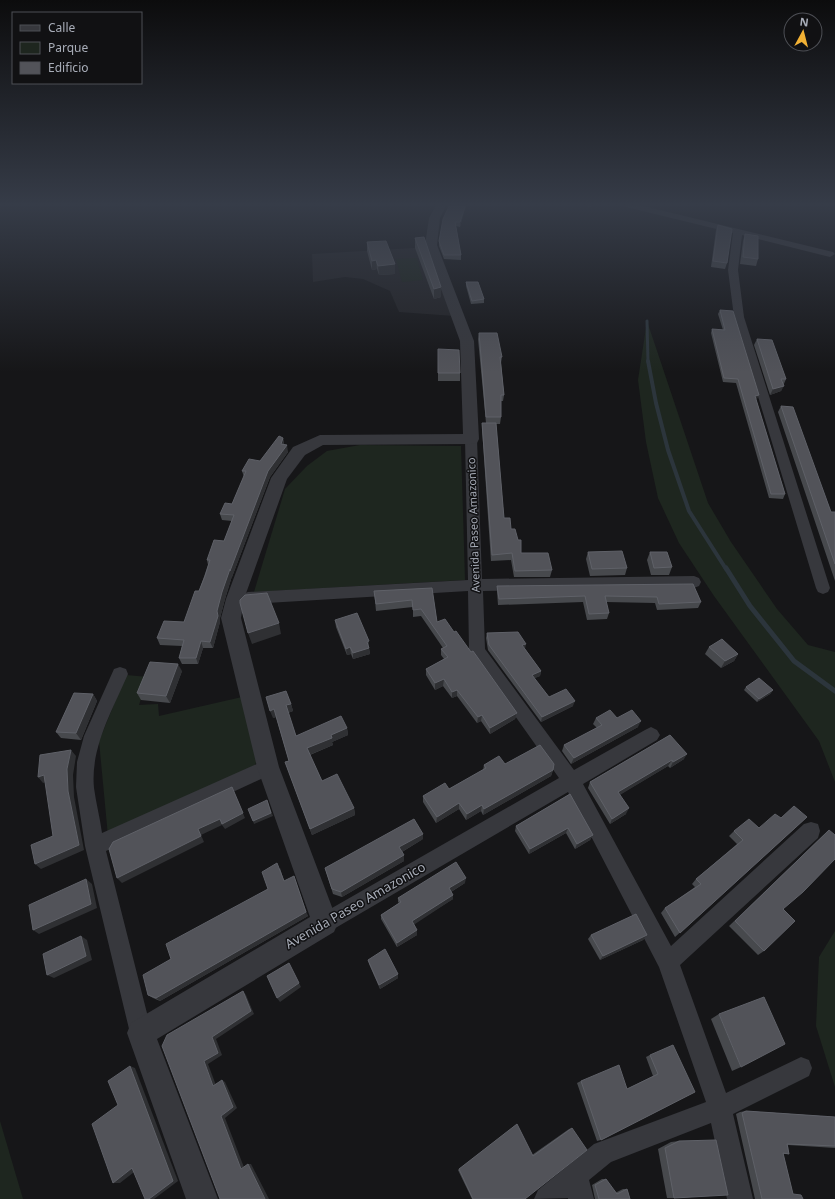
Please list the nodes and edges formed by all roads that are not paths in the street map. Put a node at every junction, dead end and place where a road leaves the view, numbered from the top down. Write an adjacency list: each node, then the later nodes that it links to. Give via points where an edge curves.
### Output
1 (437, 260): 3 (street, Avenida Paseo Amazonico, via 467,341)
2 (734, 260): 6 (street, via 733,270 739,317)
3 (471, 439): 5 (street, Avenida Paseo Amazonico); 7 (street, via 320,440 299,451 279,478)
4 (694, 582): 5 (street)
5 (475, 585): 7 (street); 11 (street, Avenida Paseo Amazonico, via 477,651)
6 (823, 588)
7 (235, 599): 10 (street, via 231,618)
8 (120, 674): 13 (street, via 86,762 85,787)
9 (651, 735): 11 (street, Avenida Paseo Amazonico)
10 (268, 767): 13 (street); 14 (street)
11 (571, 780): 14 (street, Avenida Paseo Amazonico); 15 (street)
12 (811, 831): 15 (street)
13 (95, 846): 16 (street)
14 (325, 923): 16 (street, Avenida Paseo Amazonico)
15 (668, 962): 18 (street)
16 (141, 1033): 20 (street)
17 (801, 1068): 18 (street)
18 (720, 1108): 19 (street, via 602,1153); 23 (street)
19 (576, 1175): 21 (street); 22 (street)
20 (202, 1199)
21 (547, 1199)
22 (581, 1199)
23 (740, 1199)

